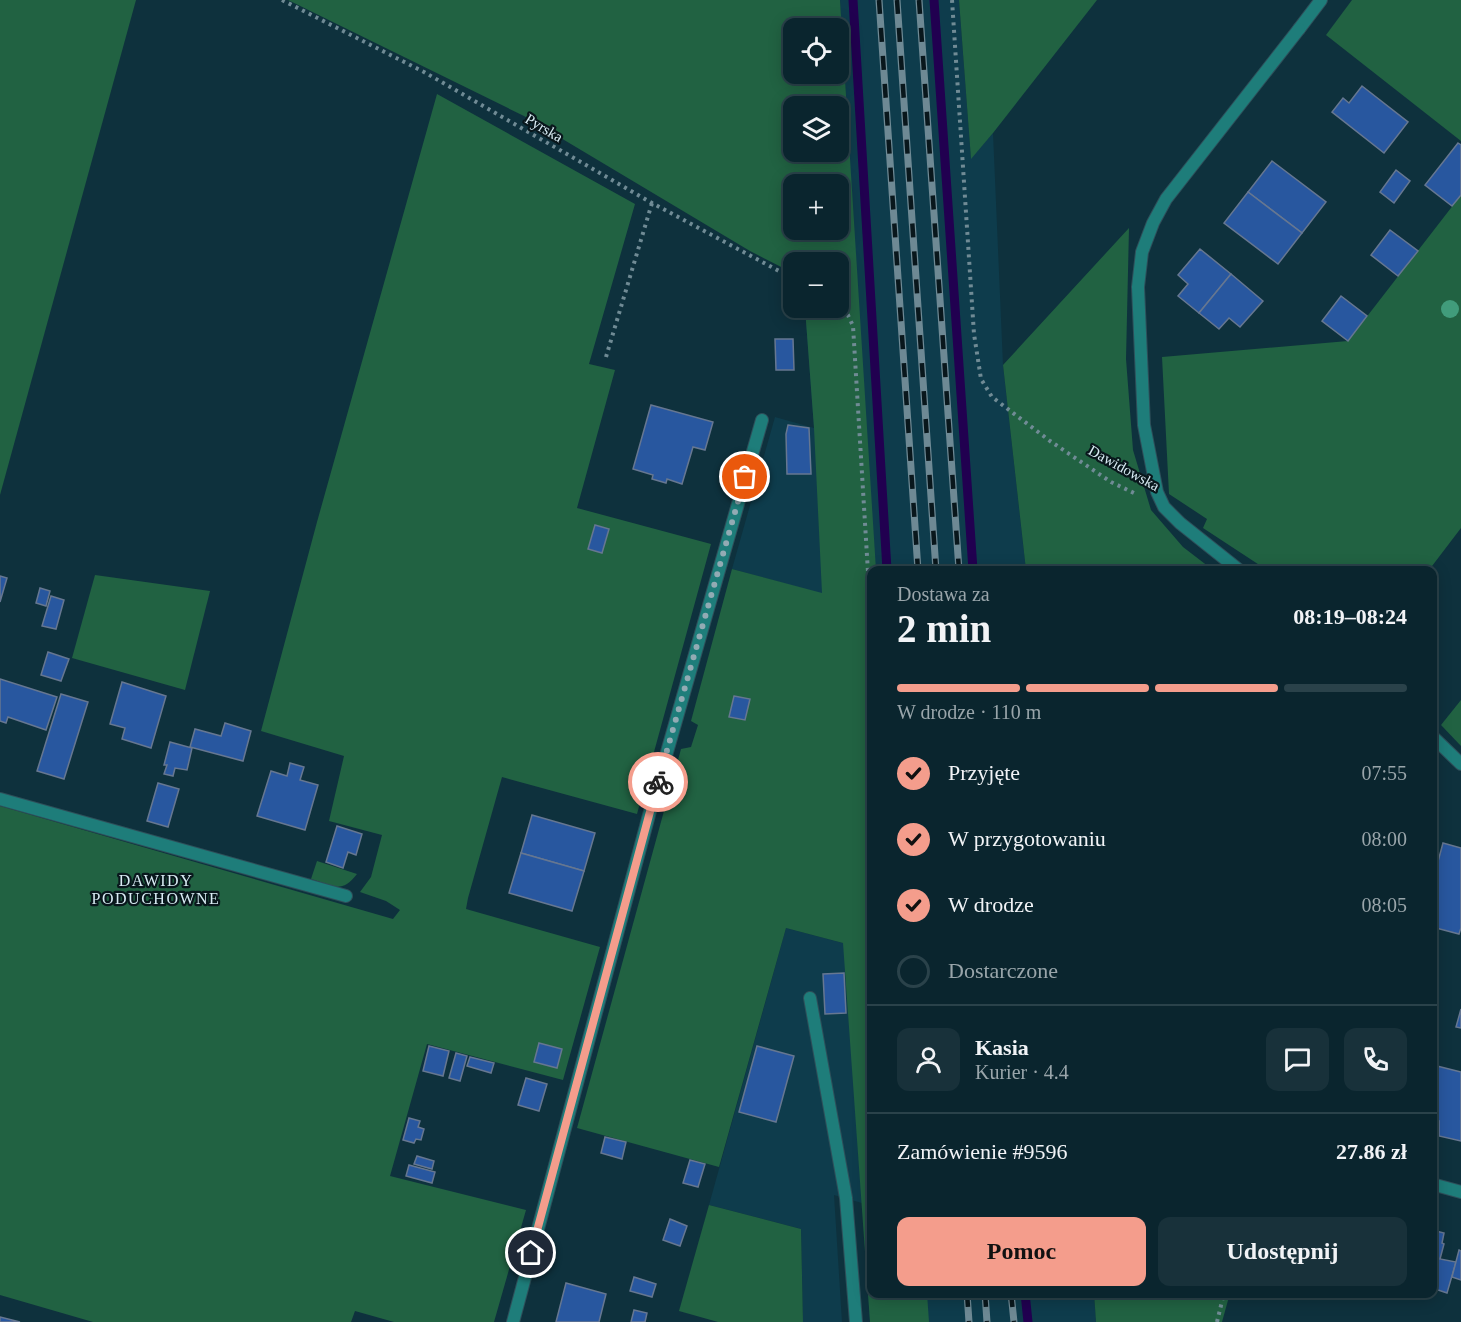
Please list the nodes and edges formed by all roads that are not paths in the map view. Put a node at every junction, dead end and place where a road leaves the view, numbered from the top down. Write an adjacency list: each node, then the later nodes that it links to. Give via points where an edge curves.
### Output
1 (1321, 0): 3 (street, Dawidowska, via 1166,200 1142,252 1138,287 1144,425 1157,492 1164,507 1180,523)
2 (762, 420): 11 (street, via 649,815)
3 (1234, 566)
4 (1437, 741): 5 (street)
5 (1461, 764)
6 (0, 800): 7 (street)
7 (346, 896)
8 (810, 998): 12 (street, via 846,1198)
9 (1437, 1185): 10 (street)
10 (1461, 1192)
11 (513, 1322)
12 (856, 1322)

